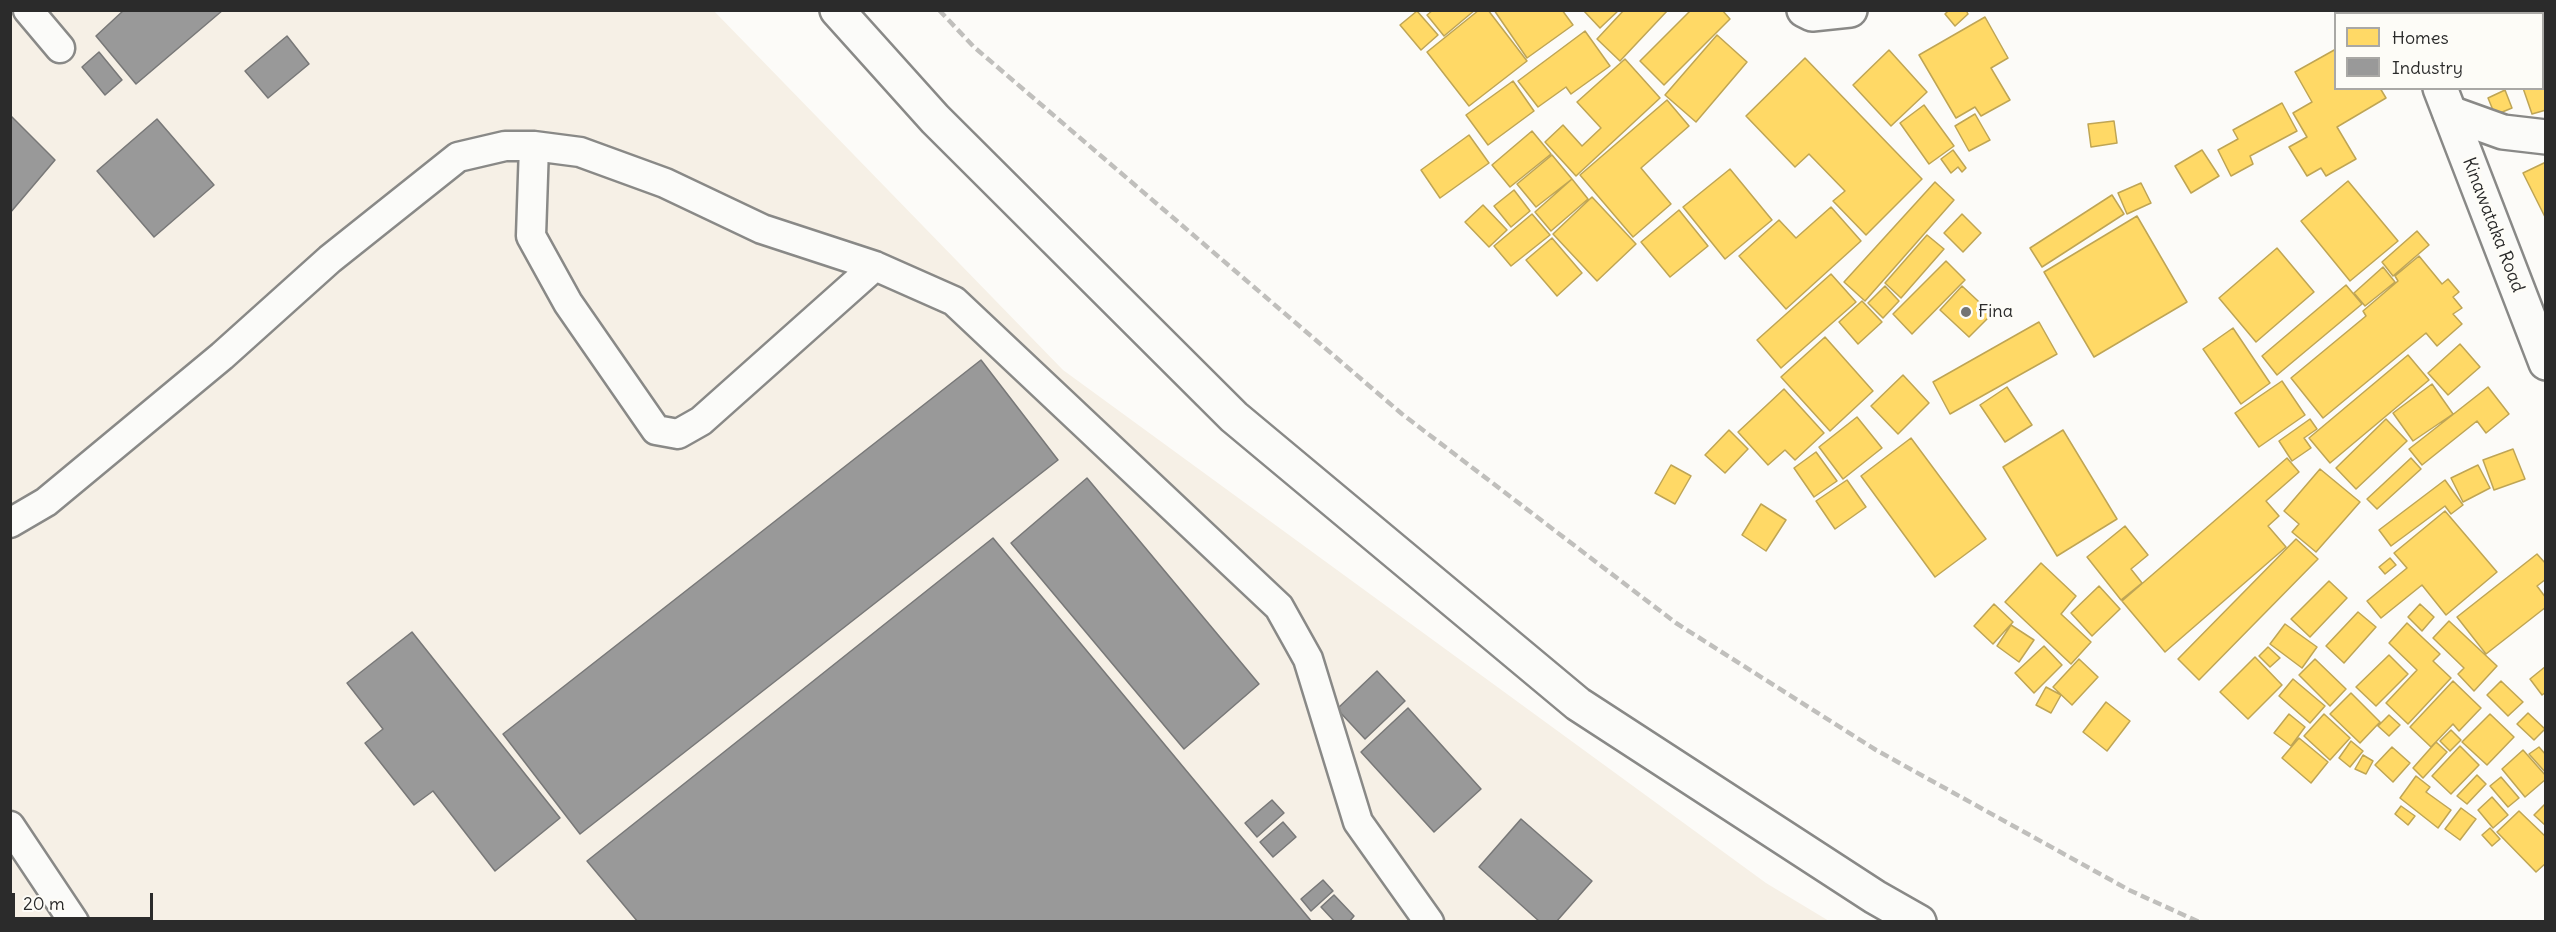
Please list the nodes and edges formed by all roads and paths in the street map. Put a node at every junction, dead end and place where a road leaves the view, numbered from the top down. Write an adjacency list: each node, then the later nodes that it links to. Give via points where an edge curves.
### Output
1 (28, 10): 5 (lane)
2 (837, 10): 15 (street, via 934,119 1243,425 1578,704)
3 (1804, 10): 4 (street, via 1812,14)
4 (1850, 10)
5 (60, 48)
6 (2445, 101): 7 (street, via 2503,132); 10 (street, Kinawataka Road)
7 (2546, 137)
8 (534, 146): 9 (lane, via 580,152 665,183 762,229); 9 (lane, via 531,236 568,303 656,430 678,434 701,422); 11 (lane, via 505,146 458,157 330,259 222,357 55,495)
9 (875, 266): 14 (lane, via 954,301 1279,607 1308,659 1358,822)
10 (2546, 363)
11 (10, 523)
12 (10, 826): 13 (lane)
13 (74, 921)
14 (1429, 921)
15 (1918, 921)

